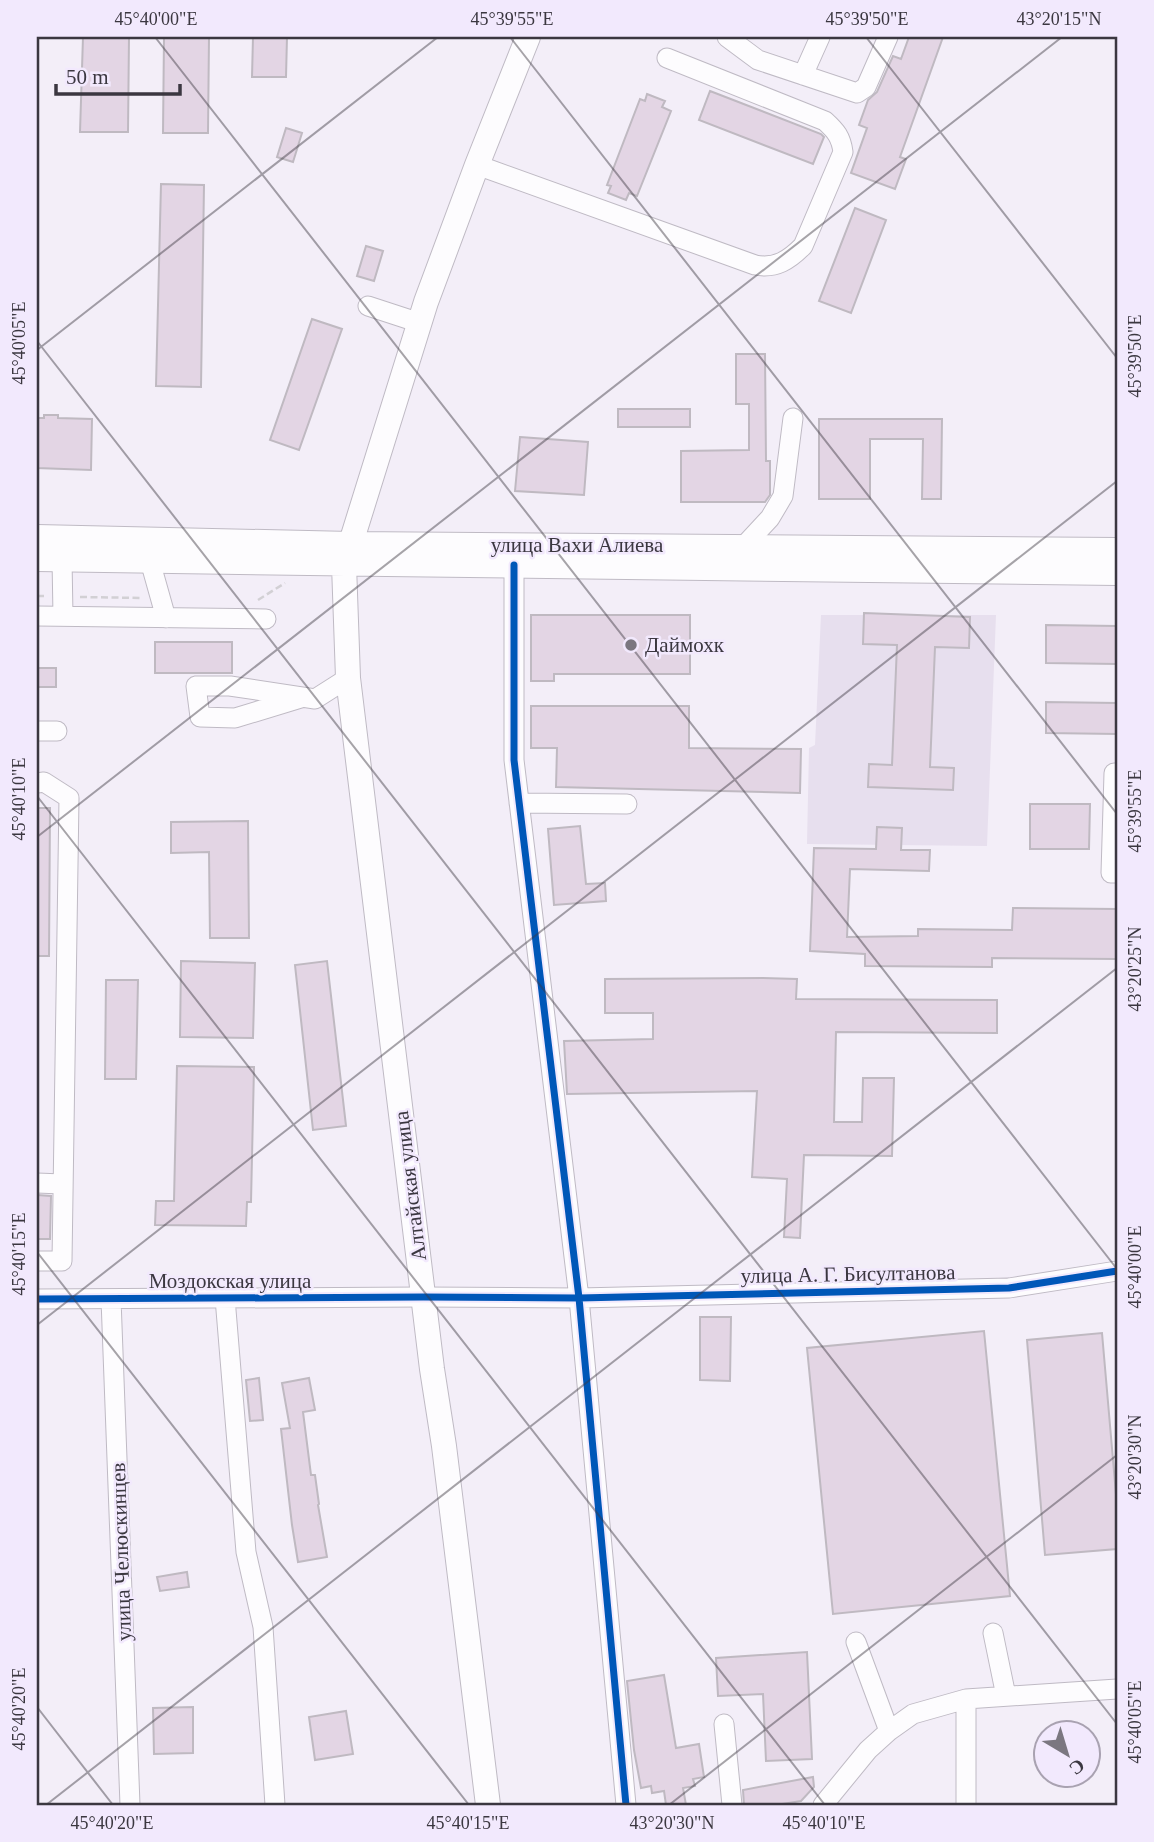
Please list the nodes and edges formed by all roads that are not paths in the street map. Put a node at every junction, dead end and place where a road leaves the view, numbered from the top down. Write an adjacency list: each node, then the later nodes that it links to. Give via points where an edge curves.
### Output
1 (528, 37): 7 (main road, Алтайская улица)
2 (727, 37): 6 (street, via 758,60)
3 (820, 37): 6 (street)
4 (888, 37): 6 (street, via 861,92)
5 (667, 58): 7 (street, via 825,121 836,131 843,152 803,246 791,258 766,267 755,265)
6 (803, 75)
7 (477, 165): 9 (main road, Алтайская улица)
8 (369, 306): 9 (street)
9 (420, 323): 14 (main road, Алтайская улица)
10 (793, 418): 12 (street, via 783,496)
11 (37, 537): 14 (main road, улица Вахи Алиева)
12 (744, 546): 13 (main road, улица Вахи Алиева); 14 (main road, улица Вахи Алиева)
13 (1117, 550)
14 (347, 555): 17 (main road, улица Вахи Алиева); 18 (main road, улица Вахи Алиева); 24 (main road, Алтайская улица)
15 (37, 559): 16 (main road, улица Вахи Алиева)
16 (62, 559): 17 (main road, улица Вахи Алиева); 21 (street)
17 (150, 561): 22 (street)
18 (514, 565): 19 (main road, улица Вахи Алиева); 30 (street, via 514,760)
19 (1117, 573)
20 (37, 616): 21 (street)
21 (63, 616): 22 (street)
22 (166, 618): 23 (street)
23 (265, 619)
24 (348, 678): 25 (street, via 315,699); 37 (main road, Алтайская улица)
25 (301, 698)
26 (37, 731): 27 (street)
27 (57, 731)
28 (1117, 773): 32 (street, via 1111,873)
29 (37, 783): 34 (street, via 44,782 69,798)
30 (519, 803): 31 (street); 39 (street)
31 (628, 804)
32 (1117, 873)
33 (37, 1183): 34 (street)
34 (62, 1184): 35 (street, via 62,1261)
35 (37, 1261)
36 (1117, 1271): 39 (street, улица А. Г. Бисултанова, via 1009,1288)
37 (423, 1297): 38 (street, Моздокская улица); 39 (street, улица А. Г. Бисултанова); 51 (main road, Алтайская улица)
38 (225, 1298): 41 (street, Моздокская улица); 50 (street, via 246,1552 263,1627)
39 (579, 1298): 52 (street)
40 (37, 1299): 41 (street, Моздокская улица)
41 (111, 1299): 49 (street, улица Челюскинцев)
42 (993, 1633): 45 (street)
43 (856, 1642): 48 (street)
44 (1117, 1689): 45 (street)
45 (1006, 1696): 46 (street)
46 (966, 1699): 48 (street, via 913,1714); 55 (street)
47 (724, 1724): 53 (street)
48 (889, 1731): 54 (street, via 868,1749)
49 (130, 1805)
50 (275, 1805)
51 (488, 1805)
52 (626, 1805)
53 (732, 1805)
54 (823, 1805)
55 (966, 1805)

